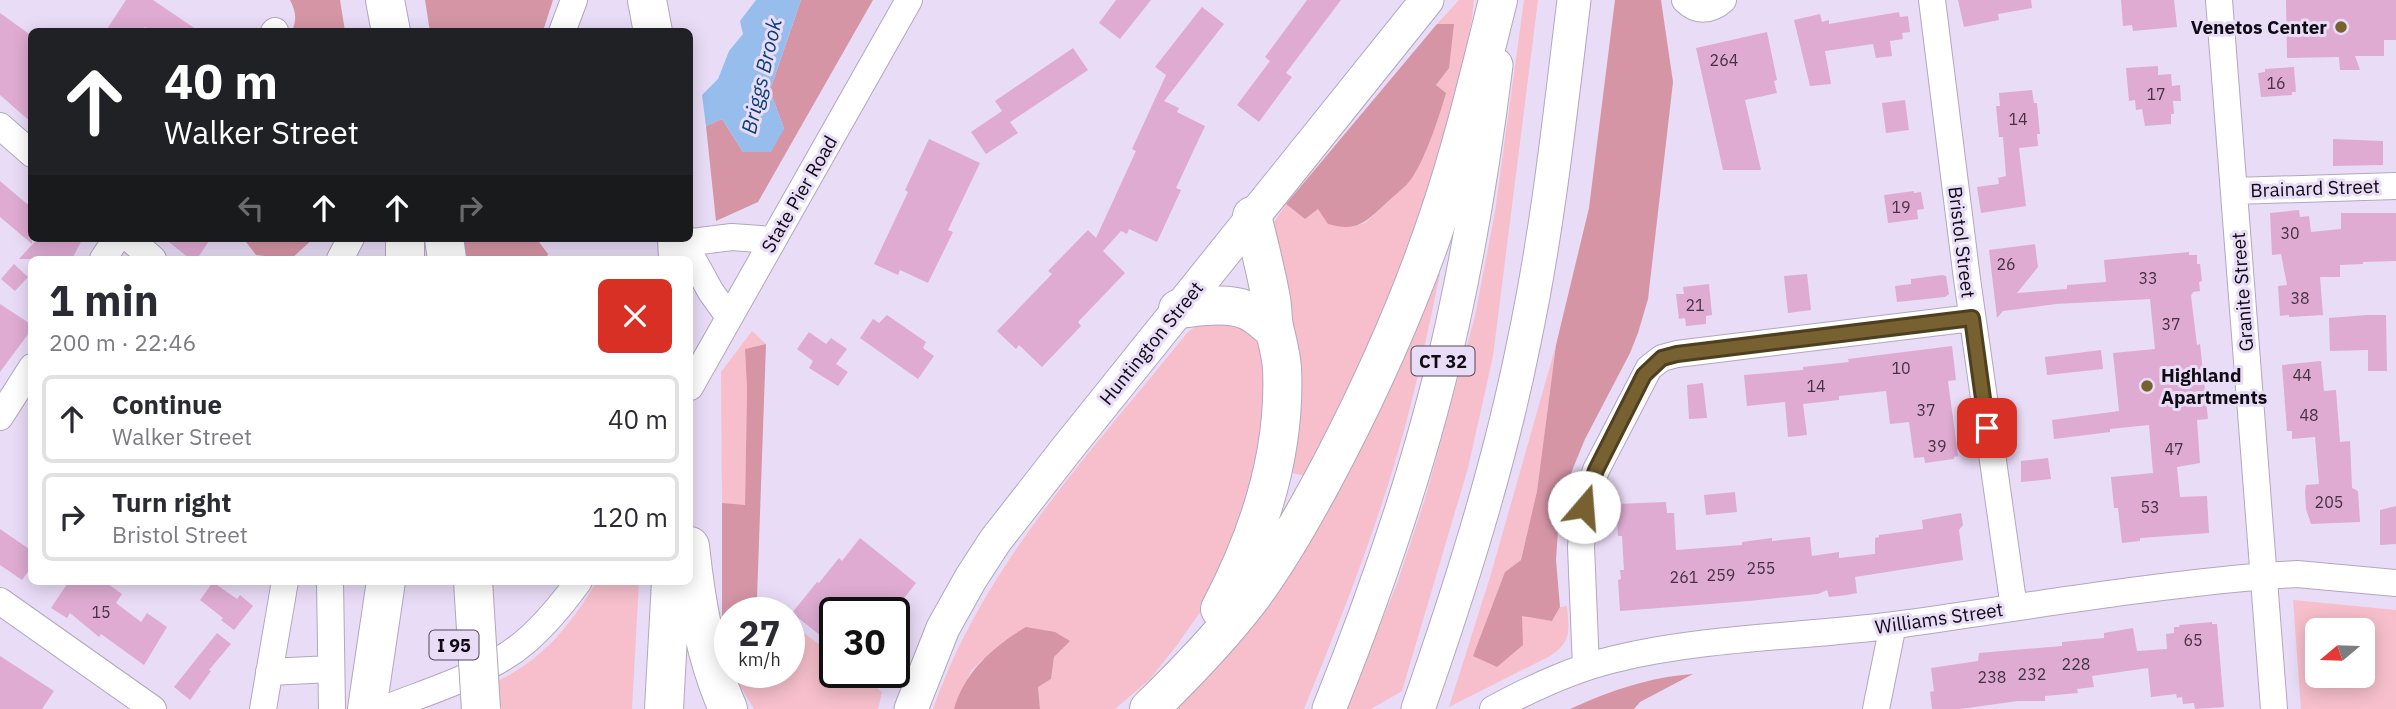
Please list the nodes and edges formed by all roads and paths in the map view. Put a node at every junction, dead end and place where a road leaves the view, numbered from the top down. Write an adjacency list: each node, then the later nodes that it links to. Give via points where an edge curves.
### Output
1 (385, 0): 14 (highway)
2 (410, 0): 15 (highway)
3 (574, 0): 16 (street)
4 (646, 0): 17 (highway)
5 (909, 0): 23 (street, State Pier Road)
6 (1427, 0): 22 (main road, Huntington Street)
7 (1498, 0): 50 (highway, via 1440,213 1364,398 1279,555 1239,613)
8 (1505, 0): 64 (main road, CT 32, via 1478,193 1451,328 1390,546)
9 (1574, 0): 52 (main road, via 1549,202 1524,344 1476,533)
10 (1685, 0): 11 (street, via 1702,9)
11 (1723, 0)
12 (1932, 0): 30 (street, Bristol Street)
13 (2219, 0): 21 (street, Granite Street)
14 (390, 28)
15 (414, 28)
16 (564, 28)
17 (652, 28)
18 (0, 126): 19 (street)
19 (28, 150)
20 (2396, 186): 21 (street, Brainard Street)
21 (2234, 191): 36 (street, Granite Street)
22 (1252, 216): 28 (main road, Huntington Street); 31 (highway)
23 (773, 240): 25 (street, via 732,237); 29 (street, State Pier Road)
24 (134, 242): 26 (street)
25 (679, 244)
26 (150, 256)
27 (693, 266): 29 (street)
28 (1178, 309): 31 (highway, via 1238,307); 62 (main road, Huntington Street, via 995,541 943,628)
29 (729, 317): 33 (street, State Pier Road)
30 (1972, 318): 46 (street, Bristol Street); 48 (street, via 1669,355 1649,368 1596,470 1584,507)
31 (1274, 330): 50 (highway, via 1282,379 1273,466 1251,543)
32 (28, 373): 34 (street)
33 (693, 382)
34 (0, 417)
35 (693, 569): 61 (highway, via 709,660)
36 (2264, 576): 37 (street, Williams Street, via 2297,574); 46 (street, Williams Street); 67 (street, Granite Street)
37 (2396, 583)
38 (284, 585): 51 (street)
39 (330, 585): 49 (street)
40 (385, 585): 56 (highway)
41 (450, 585): 58 (highway, I 95)
42 (473, 585): 59 (highway, bridge)
43 (576, 585): 57 (street, via 556,612 506,656)
44 (671, 585): 60 (highway)
45 (0, 601): 53 (street)
46 (2014, 608): 47 (street, Williams Street)
47 (1893, 625): 48 (street, Williams Street, via 1676,647); 66 (street)
48 (1586, 667): 65 (street, Williams Street)
49 (331, 669): 51 (street); 55 (street)
50 (1188, 670): 63 (highway)
51 (269, 673): 54 (street)
52 (1418, 708)
53 (153, 709)
54 (263, 709)
55 (332, 709)
56 (367, 709)
57 (384, 709)
58 (458, 709)
59 (481, 709)
60 (664, 709)
61 (728, 709)
62 (911, 709)
63 (1149, 709)
64 (1329, 709)
65 (1493, 709)
66 (1877, 709)
67 (2274, 709)

